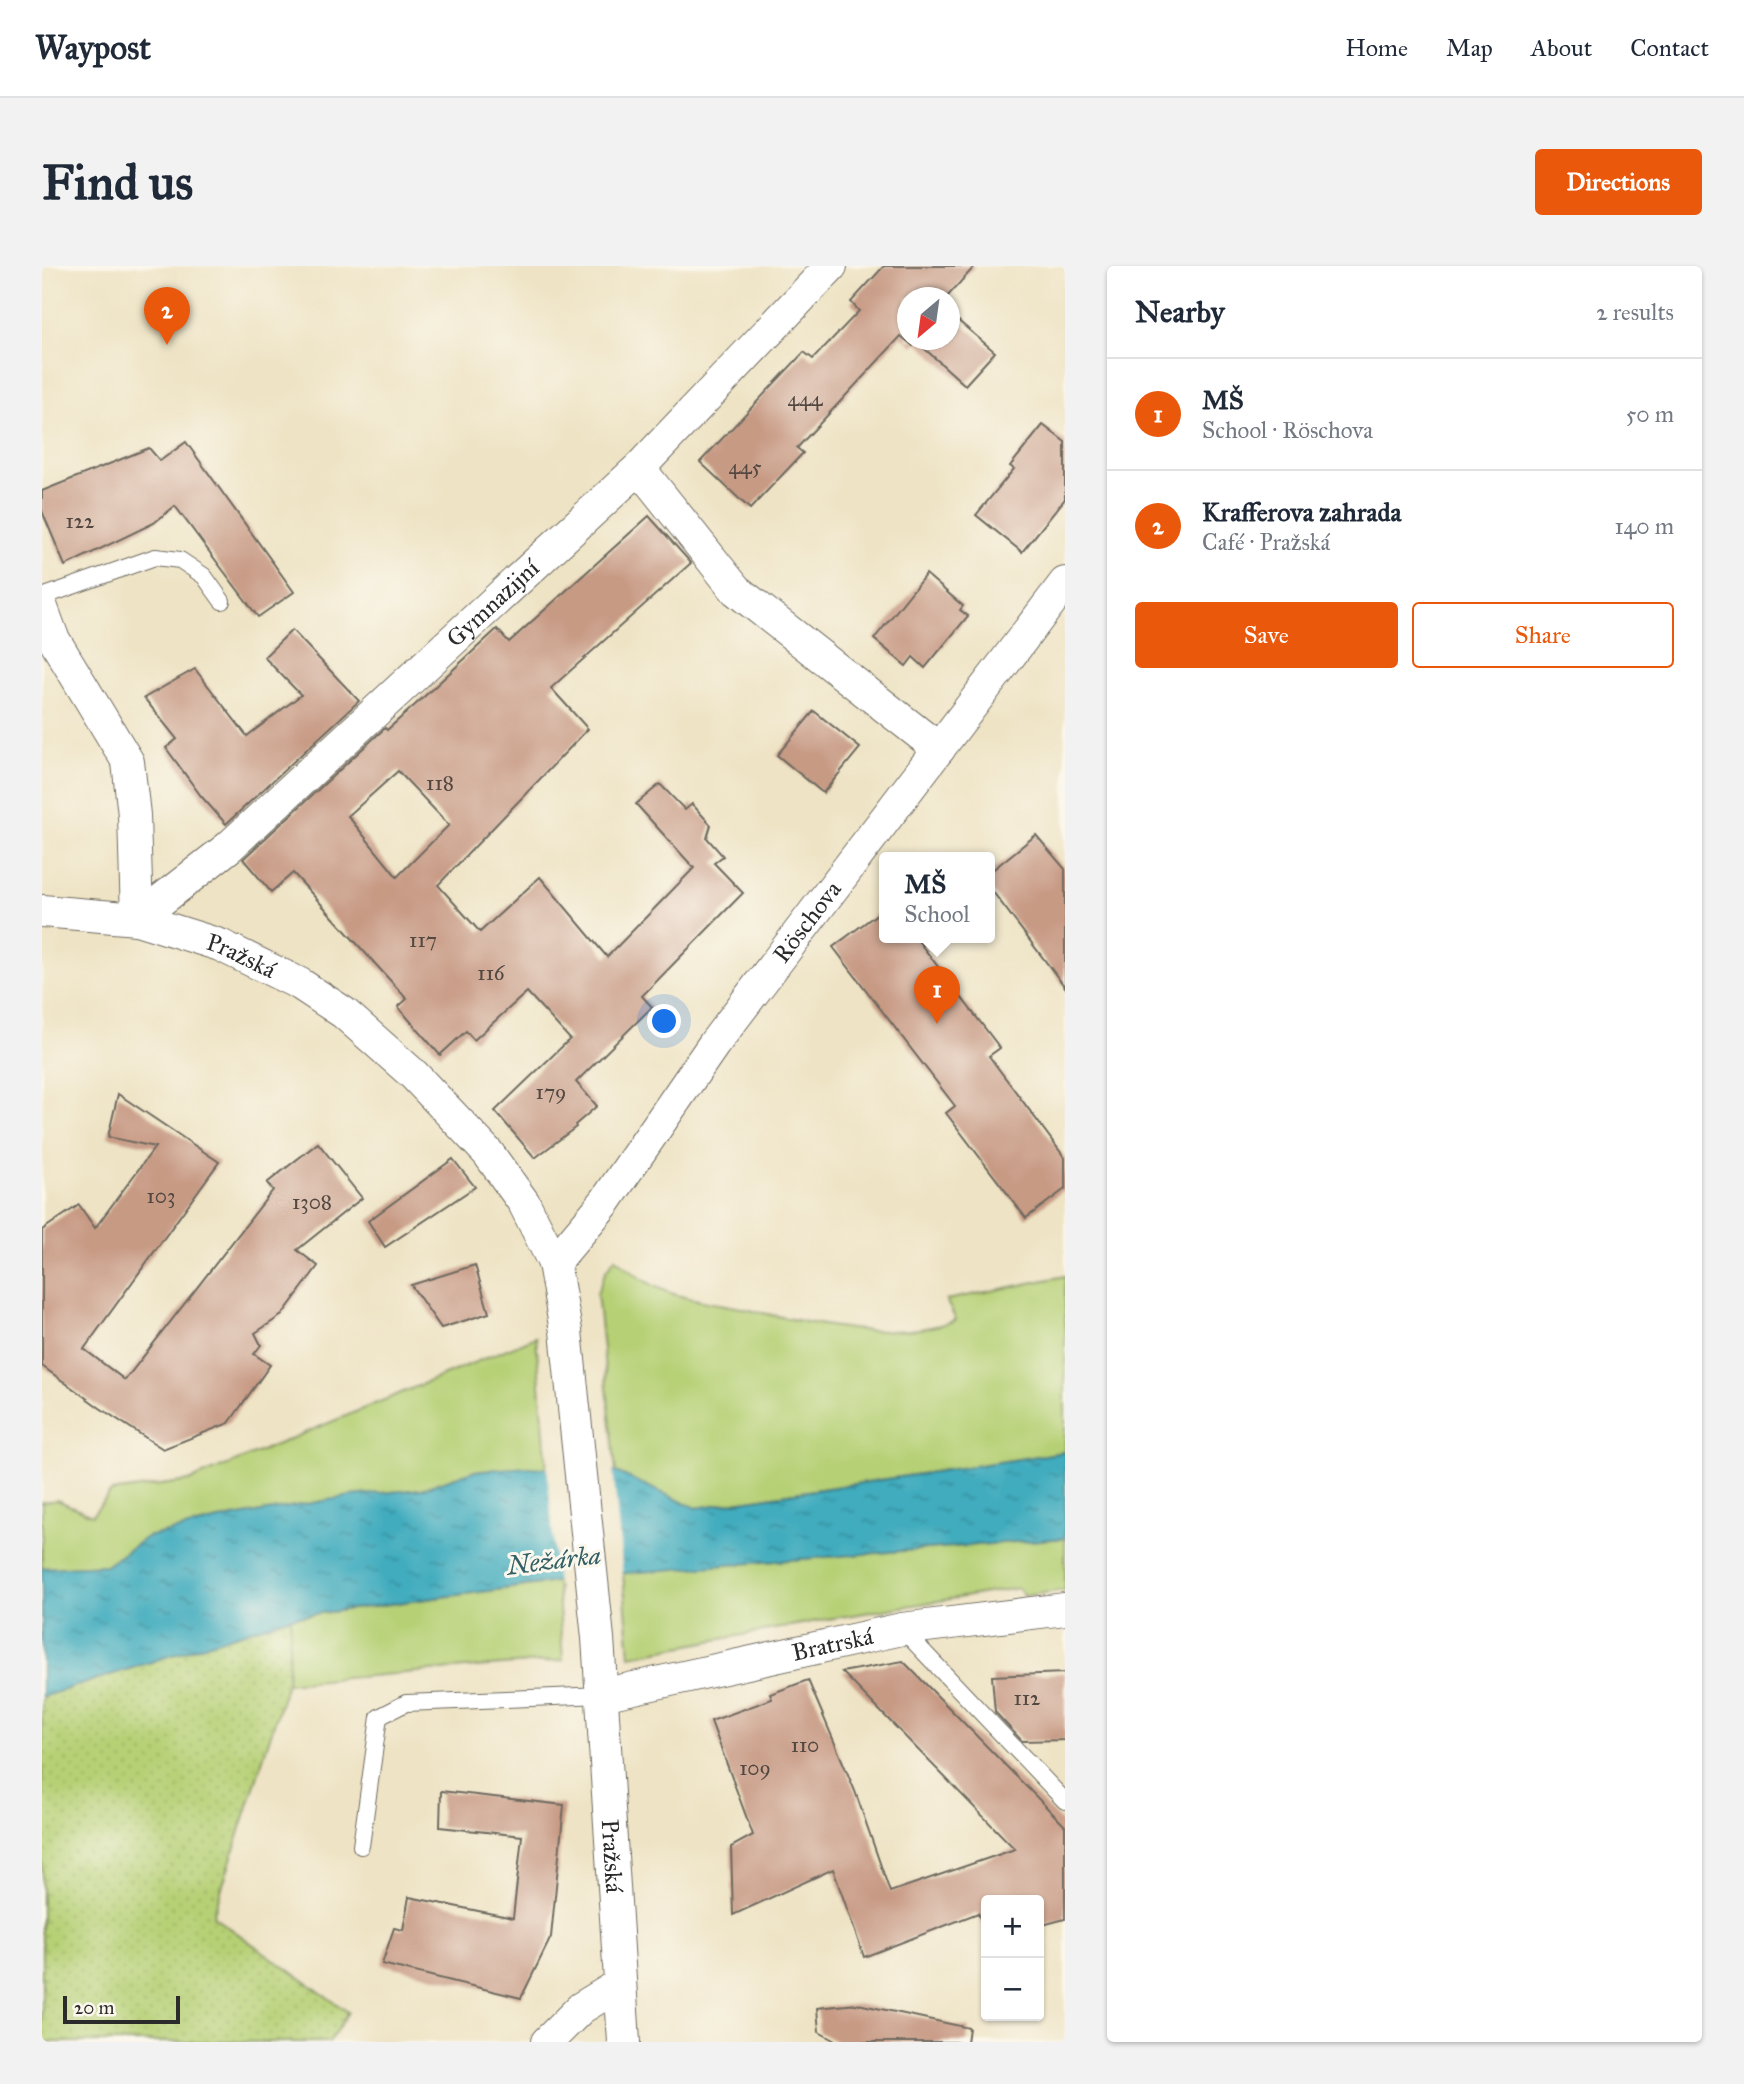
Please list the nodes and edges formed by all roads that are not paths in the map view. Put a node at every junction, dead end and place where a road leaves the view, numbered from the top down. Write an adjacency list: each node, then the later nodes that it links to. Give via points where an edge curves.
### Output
1 (831, 266): 2 (street, Gymnazijní)
2 (639, 468): 7 (street, via 736,590); 9 (street, Gymnazijní, via 229,847)
3 (1065, 583): 7 (street, Röschova)
4 (42, 597): 5 (lane, via 155,557 180,560 204,576)
5 (222, 601)
6 (42, 608): 9 (street, via 53,638 128,762)
7 (939, 750): 10 (street, Röschova, via 714,1044 605,1202)
8 (42, 911): 9 (street, Pražská)
9 (136, 919): 10 (street, Pražská, via 220,945 300,984 344,1013 414,1075 488,1153 524,1203)
10 (554, 1263): 13 (street, Pražská, via 566,1331)
11 (1065, 1609): 12 (street, Bratrská)
12 (902, 1629): 13 (street, Bratrská); 14 (lane)
13 (601, 1682): 15 (lane, via 406,1703 379,1717); 16 (street, Pražská)
14 (1065, 1801)
15 (361, 1846)
16 (619, 1985): 17 (street, via 581,2008); 18 (street, Pražská)
17 (547, 2042)
18 (624, 2042)

